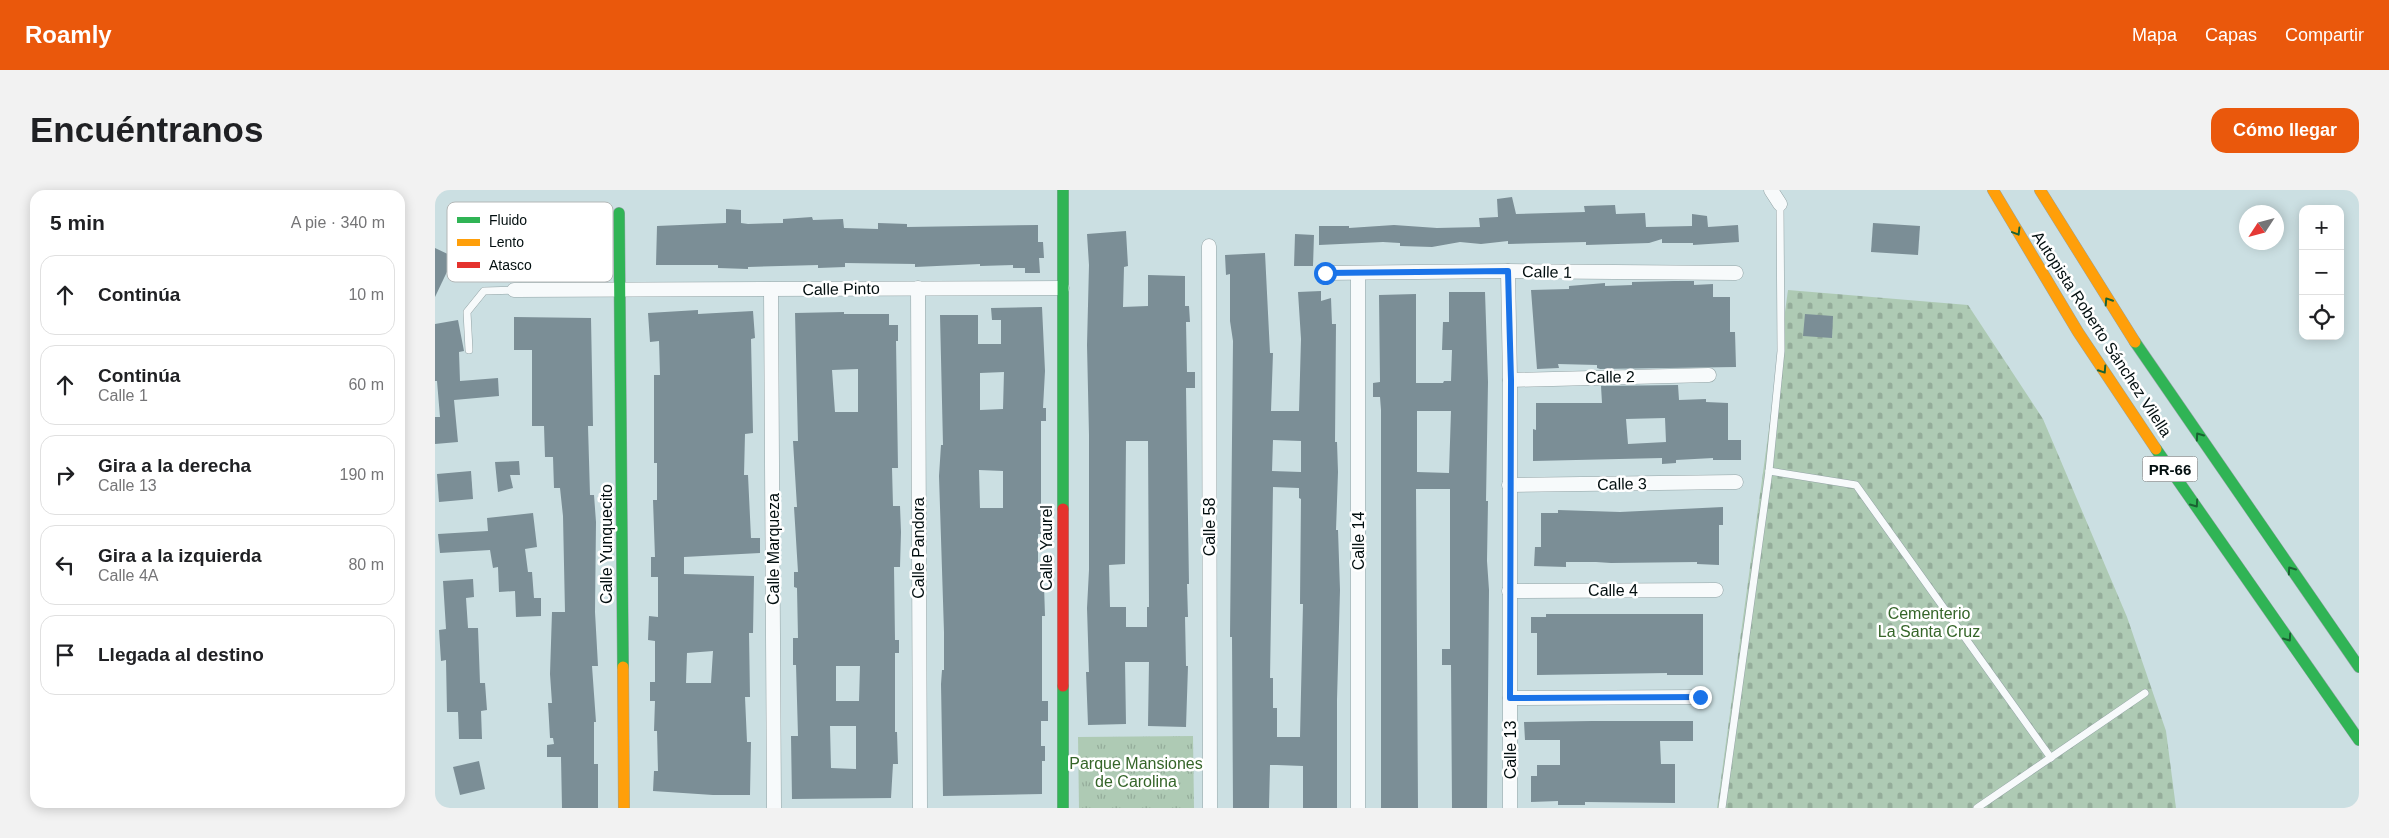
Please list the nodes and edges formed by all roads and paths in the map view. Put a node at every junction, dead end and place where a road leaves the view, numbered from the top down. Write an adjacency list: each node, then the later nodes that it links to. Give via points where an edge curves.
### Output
1 (1063, 190): 14 (main road, Calle Yaurel)
2 (1771, 190): 5 (street)
3 (1993, 190): 29 (main road, Autopista Roberto Sánchez Vilella / PR-66, one-way to 29, via 2134,416)
4 (2040, 190): 25 (main road, Autopista Roberto Sánchez Vilella / PR-66, one-way to 4, via 2158,377)
5 (1780, 204): 20 (lane, via 1781,351)
6 (619, 213): 12 (main road)
7 (1209, 246): 35 (street, Calle 58)
8 (1508, 271): 10 (street, Calle 1); 11 (street, Calle 1); 19 (street, Calle 13)
9 (1325, 273): 11 (street, Calle 1)
10 (1735, 273)
11 (1358, 274): 36 (street, Calle 14)
12 (620, 285): 15 (street, Calle Pinto); 16 (street, Calle Pinto); 31 (main road, Calle Yunquecito)
13 (918, 288): 14 (street, Calle Pinto); 16 (street, Calle Pinto); 33 (street, Calle Pandora)
14 (1062, 288): 34 (main road, Calle Yaurel)
15 (514, 290): 17 (lane, via 484,291 467,312)
16 (771, 290): 32 (street, Calle Marqueza)
17 (469, 350)
18 (1709, 375): 19 (street, Calle 2)
19 (1511, 380): 22 (street, Calle 13)
20 (1769, 471): 30 (lane, via 1856,485); 38 (lane)
21 (1736, 482): 22 (street, Calle 3)
22 (1509, 485): 24 (street, Calle 13)
23 (1716, 590): 24 (street, Calle 4)
24 (1509, 591): 28 (street, Calle 13)
25 (2359, 667)
26 (2145, 693): 30 (lane)
27 (1700, 697): 28 (street)
28 (1510, 698): 37 (street, Calle 13)
29 (2359, 740)
30 (2051, 758): 39 (lane)
31 (624, 808)
32 (774, 808)
33 (920, 808)
34 (1063, 808)
35 (1210, 808)
36 (1359, 808)
37 (1510, 808)
38 (1724, 808)
39 (1977, 808)

